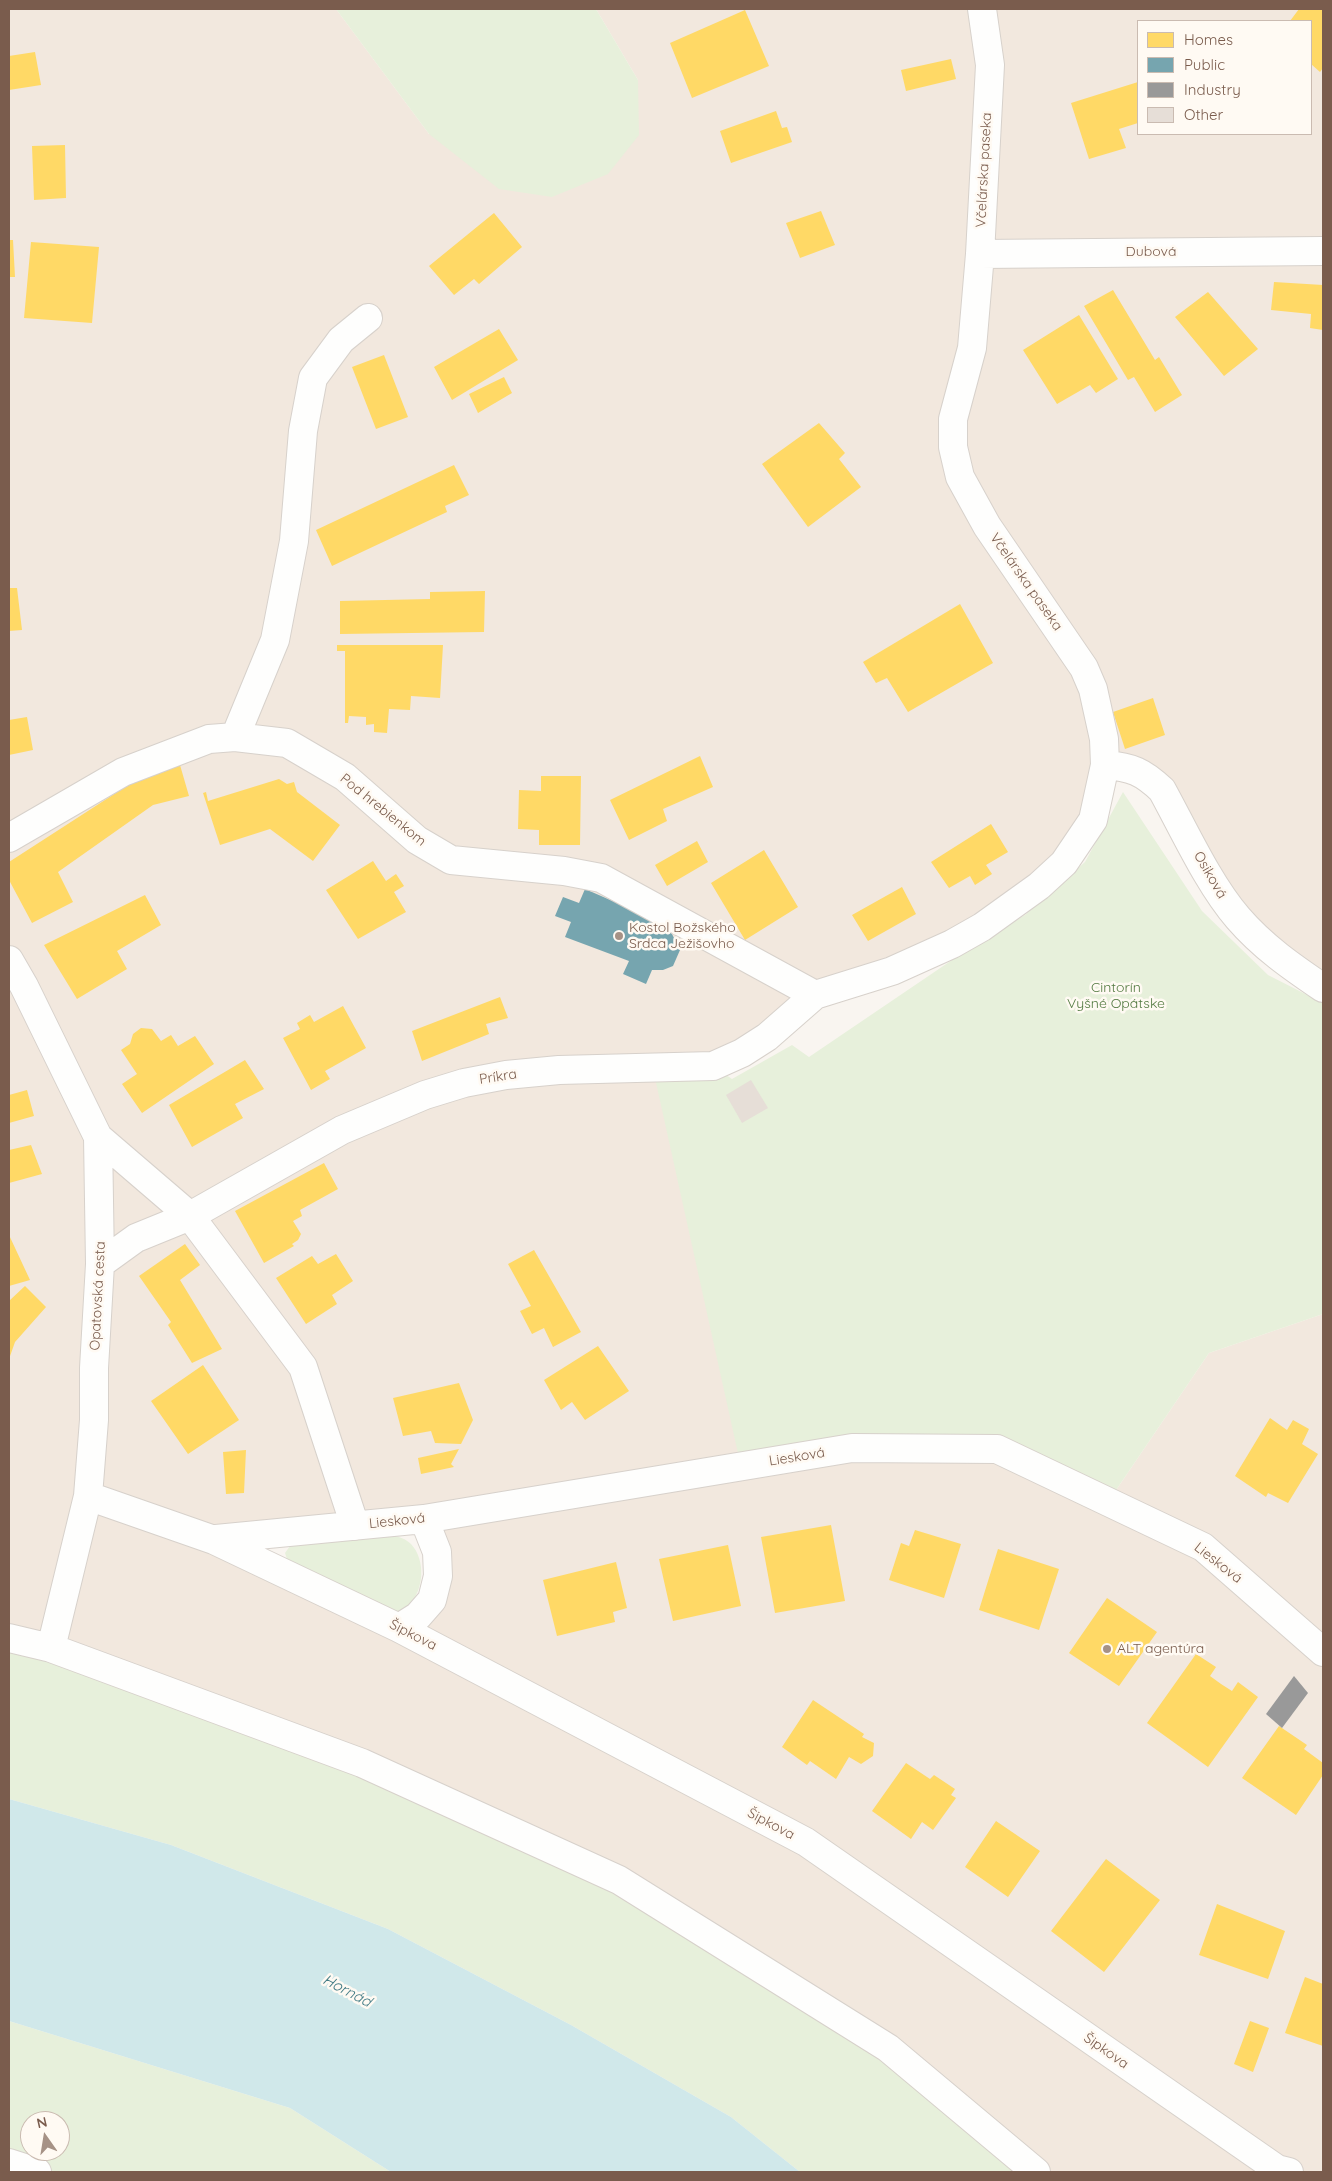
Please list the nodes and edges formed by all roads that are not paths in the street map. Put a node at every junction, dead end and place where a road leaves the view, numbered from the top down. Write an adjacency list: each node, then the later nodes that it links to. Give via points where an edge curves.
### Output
1 (982, 9): 3 (street, Včelárska paseka, via 990,65)
2 (1323, 251): 3 (street, Dubová)
3 (980, 254): 6 (street, Včelárska paseka, via 972,348 953,420 953,447 960,477 987,526 1084,668 1099,713)
4 (368, 318): 5 (street, via 341,340 313,378 303,431 294,541 274,640)
5 (235, 737): 7 (street, Pod hrebienkom, via 209,739 123,772); 10 (street, Pod hrebienkom, via 287,743 344,777 417,840 451,860 564,871 601,878)
6 (1105, 766): 9 (street, Osiková, via 1134,769 1162,790 1220,895 1237,918 1274,954); 10 (street, Včelárska paseka, via 1093,820 1064,863 1039,886 952,944 892,971)
7 (9, 838)
8 (9, 960): 11 (street, Opatovská cesta)
9 (1323, 988)
10 (815, 995): 12 (street, Príkra, via 766,1037 742,1053 713,1066 559,1070 506,1075 425,1095 342,1130)
11 (98, 1137): 12 (street); 13 (street, Opatovská cesta)
12 (190, 1216): 13 (street, Príkra, via 136,1238); 16 (street, via 303,1367)
13 (100, 1264): 14 (street, Opatovská cesta)
14 (88, 1496): 17 (street, Šipkova); 20 (street, Opatovská cesta)
15 (424, 1519): 16 (street, Liesková); 18 (street, via 437,1552 438,1576 432,1600 418,1616); 21 (street, Liesková, via 852,1448 997,1449 1203,1547)
16 (355, 1526): 17 (street, Liesková)
17 (214, 1540): 18 (street, Šipkova)
18 (399, 1628): 25 (street, Šipkova, via 806,1842 1277,2169)
19 (9, 1638): 20 (street)
20 (52, 1648): 24 (street, via 362,1763 619,1880 888,2048)
21 (1323, 1652)
22 (9, 2164): 23 (street)
23 (37, 2172)
24 (1036, 2172)
25 (1289, 2172)

